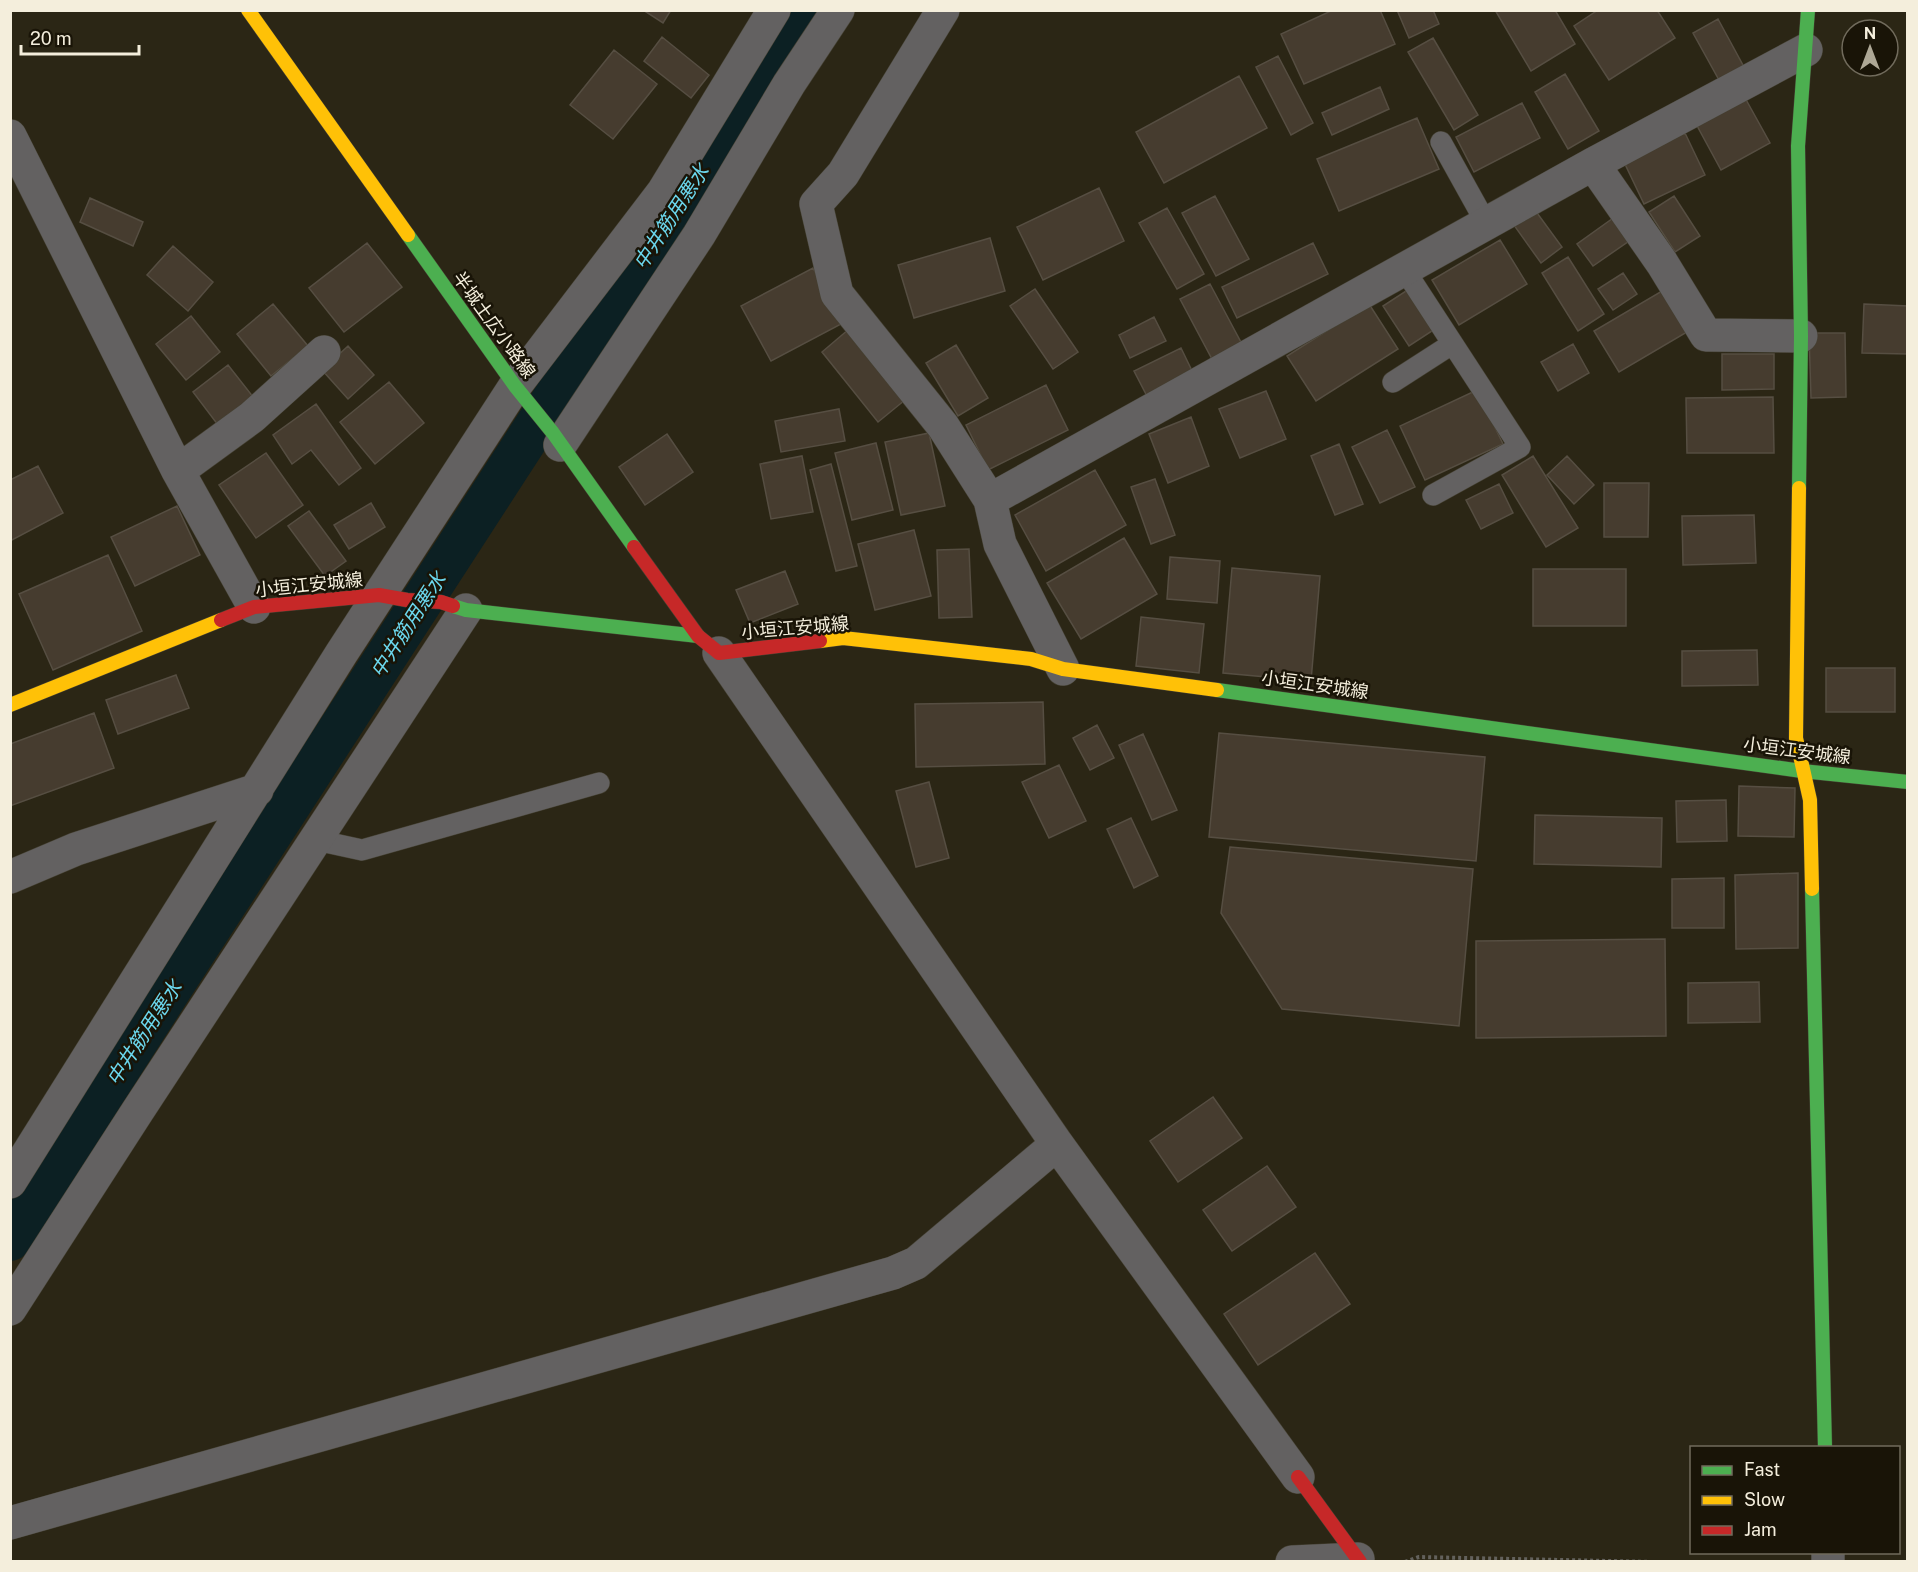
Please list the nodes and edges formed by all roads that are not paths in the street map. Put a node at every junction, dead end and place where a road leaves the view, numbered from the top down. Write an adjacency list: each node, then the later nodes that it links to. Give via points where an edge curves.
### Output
1 (248, 10): 16 (main road, 半城土広小路線)
2 (774, 10): 16 (street, via 663,192)
3 (838, 10): 17 (street, via 699,235)
4 (943, 10): 20 (street, via 843,174 816,204 837,294 943,426)
5 (1808, 10): 6 (main road)
6 (1806, 50): 9 (street); 12 (main road, via 1798,146)
7 (10, 136): 18 (street)
8 (1441, 142): 10 (lane)
9 (1593, 164): 10 (street); 12 (street, via 1662,262 1706,335)
10 (1486, 223): 11 (street)
11 (1404, 269): 13 (lane); 20 (street)
12 (1801, 336): 27 (main road, via 1796,738)
13 (1452, 344): 15 (lane); 19 (lane, via 1520,447)
14 (324, 352): 18 (street, via 252,417)
15 (1392, 382)
16 (524, 397): 17 (main road, 半城土広小路線); 21 (street)
17 (556, 439): 24 (main road, 半城土広小路線)
18 (178, 471): 23 (street)
19 (1433, 495)
20 (990, 500): 25 (street, via 1000,544)
21 (393, 598): 22 (main road, 小垣江安城線); 23 (main road, 小垣江安城線); 30 (street)
22 (453, 606): 24 (main road, 小垣江安城線); 31 (street)
23 (254, 607): 26 (main road, 小垣江安城線)
24 (709, 645): 25 (main road, 小垣江安城線, via 843,638 1031,659); 33 (street)
25 (1064, 669): 27 (main road, 小垣江安城線)
26 (10, 705)
27 (1802, 771): 28 (main road, 小垣江安城線); 36 (main road, via 1810,801)
28 (1908, 782)
29 (599, 783): 31 (lane, via 362,850)
30 (256, 790): 32 (street, via 76,849); 34 (street)
31 (316, 840): 35 (street)
32 (10, 877)
33 (1057, 1144): 37 (street); 38 (street, via 916,1263 893,1273)
34 (10, 1182)
35 (10, 1309)
36 (1825, 1446)
37 (1298, 1477): 39 (main road)
38 (10, 1522)
39 (1359, 1560): 40 (street)
40 (1292, 1562)

